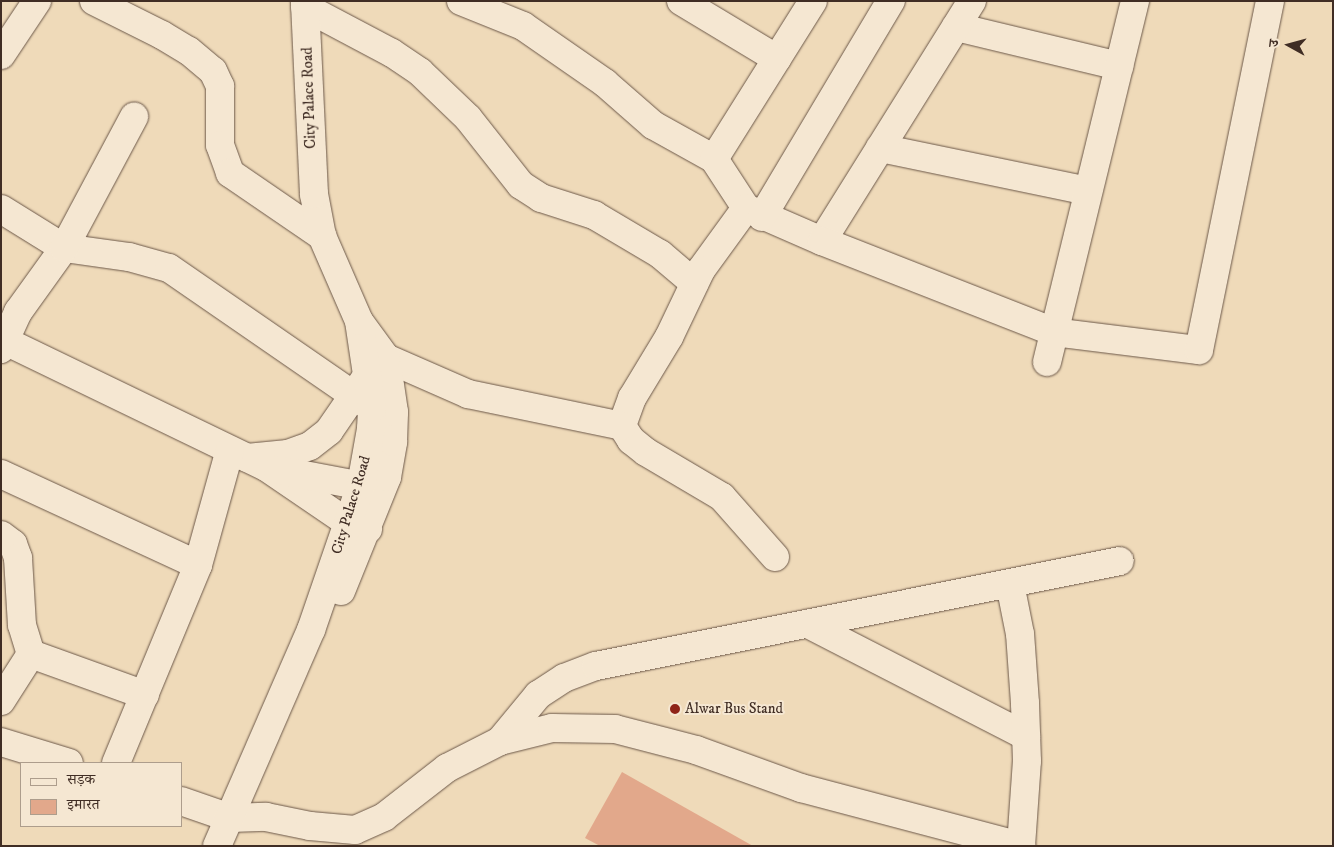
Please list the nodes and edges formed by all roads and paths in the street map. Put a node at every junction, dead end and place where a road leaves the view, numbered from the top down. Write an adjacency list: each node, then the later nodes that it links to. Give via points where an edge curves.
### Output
1 (37, 1): 13 (street)
2 (94, 1): 22 (street, via 162,35 213,71 220,86 220,145 230,173)
3 (461, 1): 11 (street)
4 (681, 1): 14 (street)
5 (814, 1): 14 (street)
6 (891, 1): 21 (street)
7 (972, 1): 12 (street)
8 (1135, 1): 15 (street)
9 (1270, 1): 26 (street, via 1199,350)
10 (305, 4): 22 (street, City Palace Road, via 310,147); 25 (street, via 420,72 468,118 521,185 541,198 594,215 660,254)
11 (518, 11): 18 (street, via 653,125)
12 (956, 27): 15 (street); 17 (street)
13 (1, 55)
14 (777, 59): 18 (street)
15 (1119, 66): 19 (street)
16 (134, 117): 24 (street)
17 (880, 148): 19 (street); 23 (street)
18 (714, 159): 21 (street)
19 (1088, 191): 26 (street)
20 (1, 210): 24 (street)
21 (754, 213): 23 (street); 25 (street)
22 (322, 236): 29 (street, City Palace Road, via 359,321)
23 (822, 241): 26 (street)
24 (64, 248): 27 (street, via 18,312); 29 (street, via 169,268)
25 (694, 283): 30 (street, via 669,337 632,398)
26 (1054, 332): 28 (street)
27 (3, 343): 31 (street)
28 (1047, 362)
29 (368, 379): 30 (street, via 468,394); 31 (street, via 329,431 310,446 288,454); 33 (street, City Palace Road); 33 (street, via 394,412 392,442)
30 (622, 426): 36 (street, via 631,440 646,452 722,497)
31 (248, 459): 33 (street); 34 (street); 38 (street)
32 (1, 474): 38 (street)
33 (371, 488): 34 (street)
34 (358, 526): 50 (street, via 340,593 311,630)
35 (1, 535): 41 (street, via 13,544 18,558 22,625)
36 (775, 557)
37 (1120, 561): 39 (street)
38 (198, 565): 42 (street)
39 (1010, 584): 40 (street); 44 (street, via 1020,634)
40 (808, 624): 44 (street); 45 (street, via 596,666 564,678 538,695)
41 (31, 654): 42 (street); 43 (street)
42 (145, 695): 48 (street)
43 (1, 701)
44 (1026, 736): 52 (street)
45 (500, 741): 50 (street, via 447,768 369,826 336,829 266,817); 52 (street, via 552,728 636,732 801,788)
46 (1, 742): 47 (street)
47 (65, 762)
48 (116, 762)
49 (182, 801): 50 (street)
50 (230, 818): 51 (street)
51 (217, 846)
52 (1021, 846)

